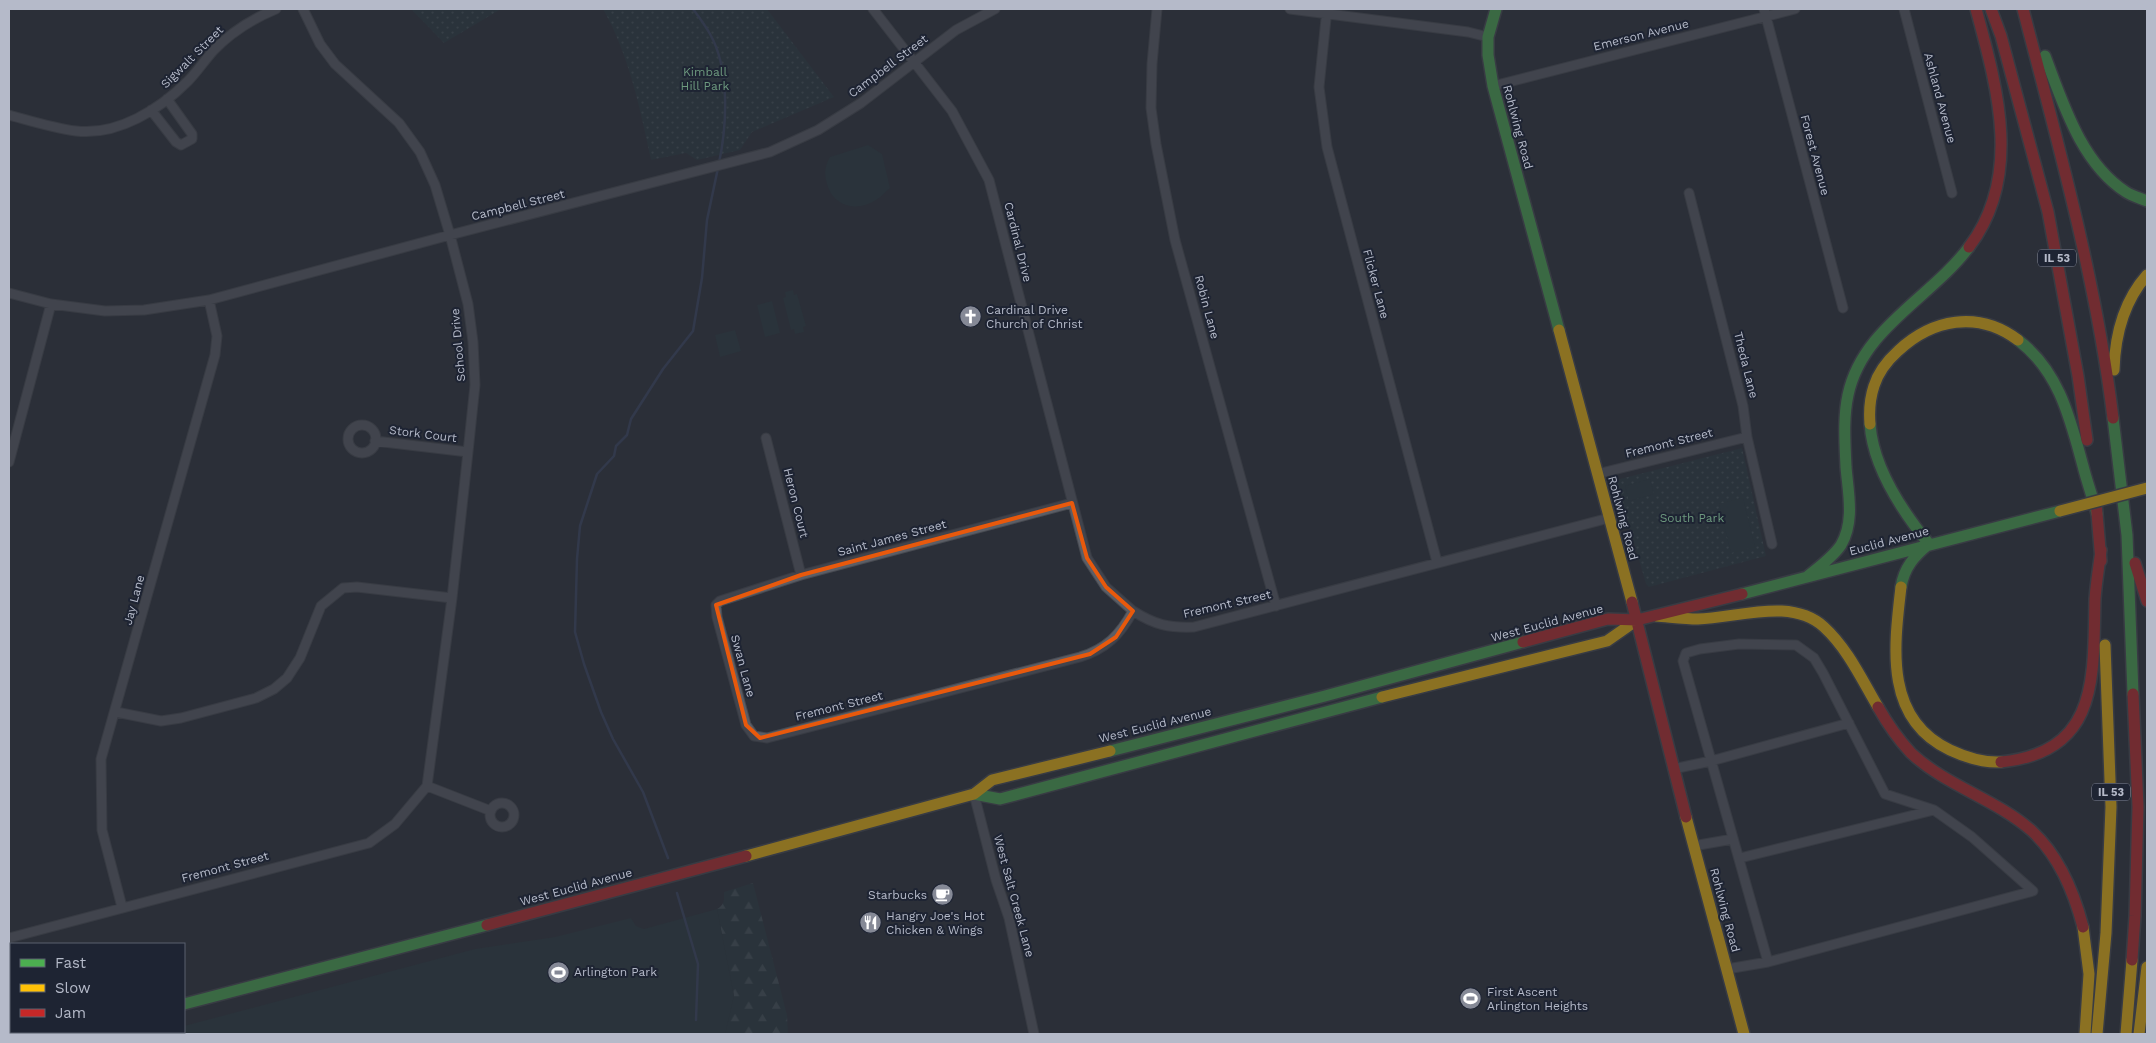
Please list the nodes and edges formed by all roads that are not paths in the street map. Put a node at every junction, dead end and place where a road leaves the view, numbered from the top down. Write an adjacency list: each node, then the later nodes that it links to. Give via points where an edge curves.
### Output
1 (276, 9): 18 (street, Sigwalt Street, via 240,27)
2 (303, 9): 24 (street, School Drive, via 334,64 398,123 420,152 435,185)
3 (873, 9): 16 (street, Cardinal Drive)
4 (995, 9): 16 (street, Campbell Street, via 956,30)
5 (1157, 9): 51 (street, Robin Lane, via 1151,108 1175,240)
6 (1290, 9): 13 (street)
7 (1496, 9): 15 (main road, Rohlwing Road)
8 (1795, 9): 14 (street, Emerson Avenue)
9 (1904, 9): 22 (street, Ashland Avenue)
10 (1976, 9): 47 (main road, via 2001,119 1999,179 1993,206 1978,235 1952,268 1884,330 1862,357 1850,384 1846,415 1848,527 1844,542)
11 (1992, 9): 39 (main road, IL 53, via 2048,212 2078,376)
12 (2024, 9): 23 (main road, via 2078,137 2104,173 2134,198); 30 (main road, IL 53, via 2073,203 2106,364)
13 (1326, 11): 15 (street); 45 (street, Flicker Lane, via 1319,87 1327,148)
14 (1765, 13): 17 (street, Emerson Avenue); 29 (street, Forest Avenue)
15 (1488, 37): 17 (main road, Rohlwing Road)
16 (915, 63): 24 (street, Campbell Street, via 818,130 770,152); 38 (street, Cardinal Drive, via 952,111 989,180)
17 (1493, 86): 36 (main road, Rohlwing Road)
18 (167, 99): 19 (street, Sigwalt Street); 19 (street, via 192,134 187,143 181,145 176,142)
19 (151, 110): 20 (street, Sigwalt Street, via 126,123 96,131 69,130)
20 (9, 115)
21 (1689, 193): 31 (street, Theda Lane, via 1743,406)
22 (1952, 193)
23 (2147, 201)
24 (450, 235): 27 (street, Campbell Street); 34 (street, School Drive, via 468,304 473,342 475,385)
25 (2147, 275): 30 (main road, via 2133,291 2118,330 2114,355)
26 (9, 293): 28 (street, Campbell Street)
27 (209, 300): 28 (street, Campbell Street, via 125,311); 55 (street, Jay Lane, via 217,336 215,355)
28 (52, 304): 35 (street)
29 (1843, 308)
30 (2115, 428): 41 (main road, IL 53)
31 (1747, 437): 36 (street, Fremont Street); 42 (street, Theda Lane)
32 (766, 438): 46 (street, Heron Court)
33 (375, 441): 34 (street, Stork Court)
34 (468, 452): 48 (street, School Drive)
35 (9, 462)
36 (1597, 474): 40 (main road, Rohlwing Road)
37 (2147, 488): 43 (main road, Euclid Avenue, bridge)
38 (1072, 504): 46 (street, Saint James Street); 52 (street, Cardinal Drive, via 1087,558 1106,587)
39 (2097, 514): 43 (main road, via 2068,408 2044,363 2021,340 1993,326 1966,322 1938,324 1914,336 1890,360 1875,385 1870,407 1870,434 1874,450 1906,515); 44 (main road, IL 53)
40 (1609, 518): 45 (street, Fremont Street); 54 (main road, Rohlwing Road)
41 (2128, 535): 49 (main road); 77 (main road, IL 53, via 2138,807 2135,916)
42 (1772, 544)
43 (1928, 544): 44 (main road, via 1907,564 1902,578 1896,669 1902,699 1918,726 1943,749 1972,760 2001,763 2032,755 2055,743 2069,731 2086,703 2092,681); 47 (main road, Euclid Avenue)
44 (2101, 550): 76 (main road, IL 53, via 2111,807 2106,933)
45 (1437, 562): 51 (street, Fremont Street)
46 (801, 574): 50 (street, Saint James Street)
47 (1808, 576): 53 (main road, Euclid Avenue)
48 (452, 598): 55 (street, via 344,588 321,606 300,658 287,678 274,689 256,698 161,721); 60 (street, School Drive)
49 (2147, 601)
50 (720, 602): 57 (street, Swan Lane, via 716,605 717,617 746,725)
51 (1276, 606): 52 (street, Fremont Street, via 1174,628 1152,622)
52 (1133, 611): 57 (street, Fremont Street, via 1116,638 1090,654 767,738)
53 (1656, 616): 54 (main road, Euclid Avenue); 75 (main road, via 1698,619 1787,612 1810,616 1829,631 1892,730 1910,752 2021,823 2042,841 2057,861 2075,900 2086,942 2089,968)
54 (1637, 620): 59 (main road, Rohlwing Road); 61 (main road, West Euclid Avenue, via 1608,620 1334,694 992,780); 61 (main road, West Euclid Avenue, via 1606,641 1425,685 1000,799)
55 (116, 712): 67 (street, Jay Lane, via 101,759 101,806 102,830)
56 (1849, 723): 58 (street); 58 (street, via 1814,658 1796,645 1739,644 1700,649 1686,653 1683,661); 62 (street, via 1886,794)
57 (754, 736)
58 (1711, 761): 59 (street); 64 (street)
59 (1673, 769): 65 (main road, Rohlwing Road)
60 (427, 786): 63 (street); 67 (street, Fremont Street, via 395,824 369,842)
61 (974, 794): 72 (main road, West Euclid Avenue); 73 (street, West Salt Creek Lane, via 1009,918)
62 (1934, 810): 66 (street); 69 (street, via 1972,837 2032,891)
63 (490, 811)
64 (1733, 839): 65 (street); 66 (street)
65 (1693, 846): 71 (main road, Rohlwing Road)
66 (1740, 858): 69 (street)
67 (122, 907): 68 (street, Fremont Street)
68 (9, 938)
69 (1768, 962): 71 (street)
70 (2147, 967): 78 (main road)
71 (1727, 969): 74 (main road, Rohlwing Road)
72 (185, 1004)
73 (1034, 1034)
74 (1744, 1034)
75 (2085, 1034)
76 (2097, 1034)
77 (2126, 1034)
78 (2139, 1034)

